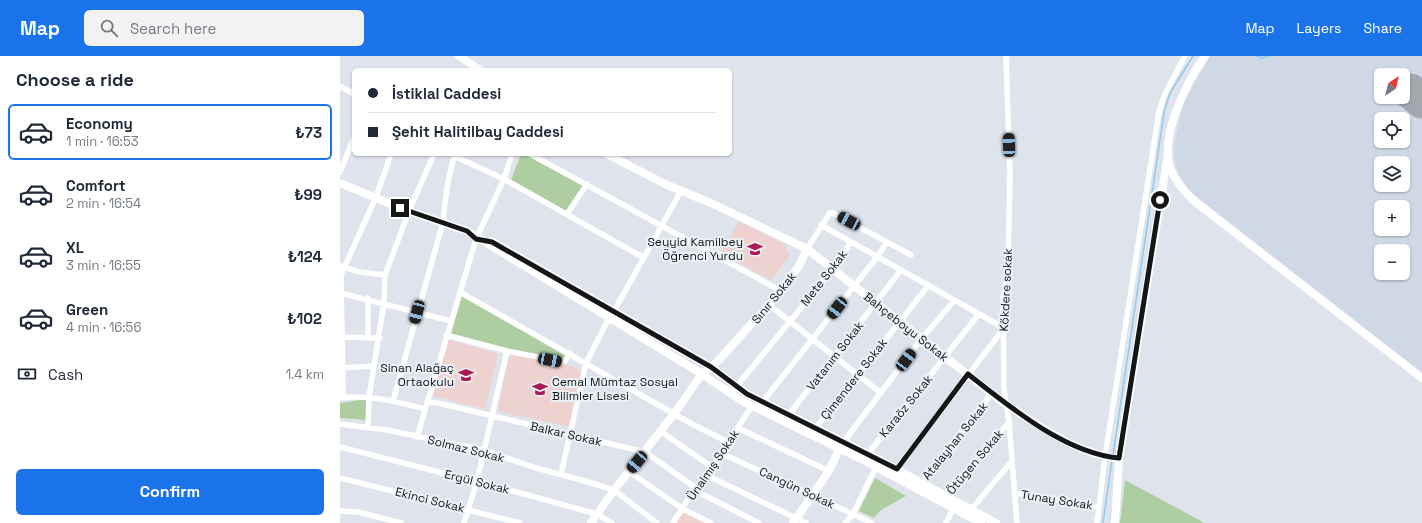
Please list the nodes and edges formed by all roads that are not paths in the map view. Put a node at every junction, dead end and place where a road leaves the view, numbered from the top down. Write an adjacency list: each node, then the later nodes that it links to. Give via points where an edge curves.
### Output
1 (459, 56): 5 (street)
2 (1006, 56): 55 (street, Kökdere sokak, via 1010,173)
3 (1185, 56): 105 (street, via 1159,111)
4 (1205, 56): 9 (street, via 1187,83 1180,101 1171,131)
5 (477, 68)
6 (340, 86): 7 (street)
7 (352, 93)
8 (352, 143): 17 (street)
9 (1168, 153): 73 (street, via 1170,169 1193,200); 106 (street)
10 (390, 156): 22 (street)
11 (433, 156): 23 (street)
12 (455, 156): 25 (street, via 444,203)
13 (457, 156): 18 (street)
14 (511, 156): 18 (street)
15 (534, 156): 20 (street)
16 (611, 156): 21 (street, Bahçeboyu Sokak)
17 (340, 172)
18 (504, 179): 24 (street); 28 (street)
19 (340, 183): 22 (street)
20 (587, 184): 24 (street); 27 (street)
21 (681, 191): 27 (street); 31 (street, Bahçeboyu Sokak)
22 (376, 197): 23 (street); 35 (street)
23 (409, 211): 25 (street); 38 (street)
24 (567, 214): 34 (street)
25 (443, 222): 28 (street, via 467,231); 49 (street)
26 (821, 225): 29 (street); 30 (street, Sınır Sokak, via 830,213 833,213); 31 (street, Sınır Sokak)
27 (662, 226): 34 (street); 41 (street)
28 (476, 239): 42 (street); 51 (street)
29 (851, 242): 33 (street, Mete Sokak); 36 (street, Mete Sokak)
30 (887, 242): 32 (street); 33 (street, Ünalmış Sokak)
31 (807, 249): 36 (street, Bahçeboyu Sokak); 41 (street, Sınır Sokak, via 799,266)
32 (911, 255)
33 (877, 257): 37 (street, Mete Sokak); 39 (street, Ünalmış Sokak)
34 (644, 258): 51 (street)
35 (342, 267): 38 (street); 43 (street)
36 (833, 269): 39 (street, Bahçeboyu Sokak); 54 (street, Mete Sokak)
37 (901, 270): 40 (street, Mete Sokak); 47 (street, Vatanım Sokak)
38 (384, 275): 46 (street)
39 (854, 286): 47 (street, Bahçeboyu Sokak); 61 (street, Ünalmış Sokak)
40 (928, 286): 45 (street, Mete Sokak); 53 (street, Çimendere Sokak)
41 (781, 291): 48 (street, Sınır Sokak)
42 (460, 292): 52 (street); 63 (street)
43 (340, 293): 44 (street); 57 (street)
44 (368, 298): 46 (street); 58 (street)
45 (954, 301): 50 (street, Mete Sokak); 60 (street)
46 (384, 302): 49 (street); 59 (street)
47 (876, 304): 53 (street, Bahçeboyu Sokak); 64 (street, Vatanım Sokak)
48 (769, 305): 54 (street); 68 (street, Sınır Sokak)
49 (417, 312): 52 (street); 80 (street)
50 (978, 314): 55 (street, Mete Sokak); 65 (street, Karaöz Sokak)
51 (611, 315): 66 (street); 68 (street); 70 (street)
52 (451, 321): 56 (street)
53 (899, 321): 60 (street, Bahçeboyu Sokak); 72 (street, Çimendere Sokak)
54 (789, 322): 61 (street); 74 (street, Mete Sokak)
55 (1004, 328): 71 (street); 82 (street, Kökdere sokak, via 1004,389)
56 (446, 335): 62 (street); 81 (street)
57 (342, 337): 58 (street); 69 (street)
58 (368, 338): 59 (street)
59 (380, 338): 67 (street)
60 (922, 338): 65 (street, Bahçeboyu Sokak); 76 (street)
61 (812, 340): 64 (street); 83 (street, Ünalmış Sokak)
62 (507, 351): 63 (street, via 564,362); 87 (street)
63 (570, 353): 66 (street)
64 (834, 357): 72 (street); 86 (street, Vatanım Sokak)
65 (945, 357): 71 (street, Bahçeboyu Sokak); 104 (street, Karaöz Sokak)
66 (586, 363): 85 (street); 95 (street)
67 (373, 366): 69 (street); 78 (street)
68 (711, 367): 70 (street, Sınır Sokak); 74 (street)
69 (342, 368): 79 (street)
70 (702, 374): 75 (street); 85 (street, Sınır Sokak)
71 (968, 374): 77 (street, Bahçeboyu Sokak); 112 (street)
72 (857, 375): 76 (street); 93 (street, Çimendere Sokak)
73 (1422, 378)
74 (737, 386): 75 (street, Mete Sokak); 83 (street)
75 (731, 393): 83 (street)
76 (881, 393): 99 (street)
77 (992, 393): 82 (street, Bahçeboyu Sokak); 117 (street, Atalayhan Sokak)
78 (369, 397): 79 (street); 80 (street); 91 (street)
79 (342, 398)
80 (393, 400): 84 (street)
81 (427, 402): 84 (street); 87 (street, Balkar Sokak)
82 (1007, 404): 89 (street, Kökdere sokak); 105 (street, Bahçeboyu Sokak, via 1063,439 1092,454)
83 (757, 405): 86 (street); 88 (street); 92 (street, Ünalmış Sokak)
84 (425, 409): 97 (street)
85 (674, 414): 94 (street, Sınır Sokak); 98 (street)
86 (789, 414): 88 (street, Vatanım Sokak); 93 (street)
87 (492, 417): 95 (street, Balkar Sokak); 101 (street)
88 (783, 421): 96 (street)
89 (1009, 422): 107 (street, Kökdere sokak); 122 (street, Ötügen Sokak)
90 (340, 424): 91 (street, Solmaz Sokak)
91 (368, 427): 97 (street, Solmaz Sokak)
92 (738, 428): 98 (street, Ünalmış Sokak); 110 (street)
93 (816, 428): 96 (street, Çimendere Sokak); 99 (street)
94 (660, 431): 102 (street, Sınır Sokak); 109 (street)
95 (571, 434): 102 (street, Balkar Sokak); 113 (street)
96 (810, 435): 99 (street)
97 (417, 437): 101 (street, Solmaz Sokak)
98 (728, 442): 103 (street, Ünalmış Sokak)
99 (841, 445): 104 (street); 110 (street)
100 (340, 448): 116 (street, Ergül Sokak)
101 (484, 450): 113 (street, Solmaz Sokak); 116 (street)
102 (645, 452): 111 (street, Sınır Sokak); 118 (street, Balkar Sokak)
103 (721, 453): 109 (street, Ünalmış Sokak); 121 (street, Cangün Sokak)
104 (866, 457): 108 (street); 112 (street)
105 (1106, 457): 106 (street, Bahçeboyu Sokak); 123 (street)
106 (1118, 458): 149 (street)
107 (1012, 461): 120 (street, Kökdere sokak); 128 (street)
108 (876, 466): 112 (street); 130 (street)
109 (712, 467): 114 (street, Ünalmış Sokak)
110 (829, 471): 121 (street)
111 (628, 472): 119 (street, Sınır Sokak); 125 (street)
112 (895, 472): 117 (street)
113 (561, 474): 119 (street, Solmaz Sokak)
114 (706, 475): 118 (street, Ünalmış Sokak); 131 (street)
115 (340, 478): 124 (street, Ekinci Sokak)
116 (477, 481): 124 (street); 129 (street, Ergül Sokak)
117 (919, 486): 122 (street)
118 (695, 489): 125 (street, Ünalmış Sokak); 140 (street, Balkar Sokak)
119 (614, 490): 129 (street, Sınır Sokak); 137 (street)
120 (1015, 493): 123 (street, Tunay Sokak); 147 (street, Kökdere sokak)
121 (813, 496): 130 (street, Cangün Sokak); 131 (street)
122 (944, 499): 126 (street); 128 (street)
123 (1099, 507): 148 (street)
124 (468, 509): 133 (street); 134 (street, Ekinci Sokak)
125 (683, 509): 138 (street, Ünalmış Sokak); 139 (street)
126 (953, 509): 128 (street); 144 (street)
127 (340, 511): 132 (street, via 358,512)
128 (969, 513): 145 (street); 146 (street)
129 (597, 514): 135 (street, Sınır Sokak); 136 (street, Ergül Sokak)
130 (853, 514): 142 (street); 143 (street, Cangün Sokak)
131 (795, 521): 141 (street)
132 (401, 523)
133 (464, 523)
134 (520, 523)
135 (591, 523)
136 (612, 523)
137 (657, 523)
138 (673, 523)
139 (711, 523)
140 (759, 523)
141 (806, 523)
142 (845, 523)
143 (872, 523)
144 (946, 523)
145 (981, 523)
146 (996, 523)
147 (1017, 523)
148 (1096, 523)
149 (1115, 523)

